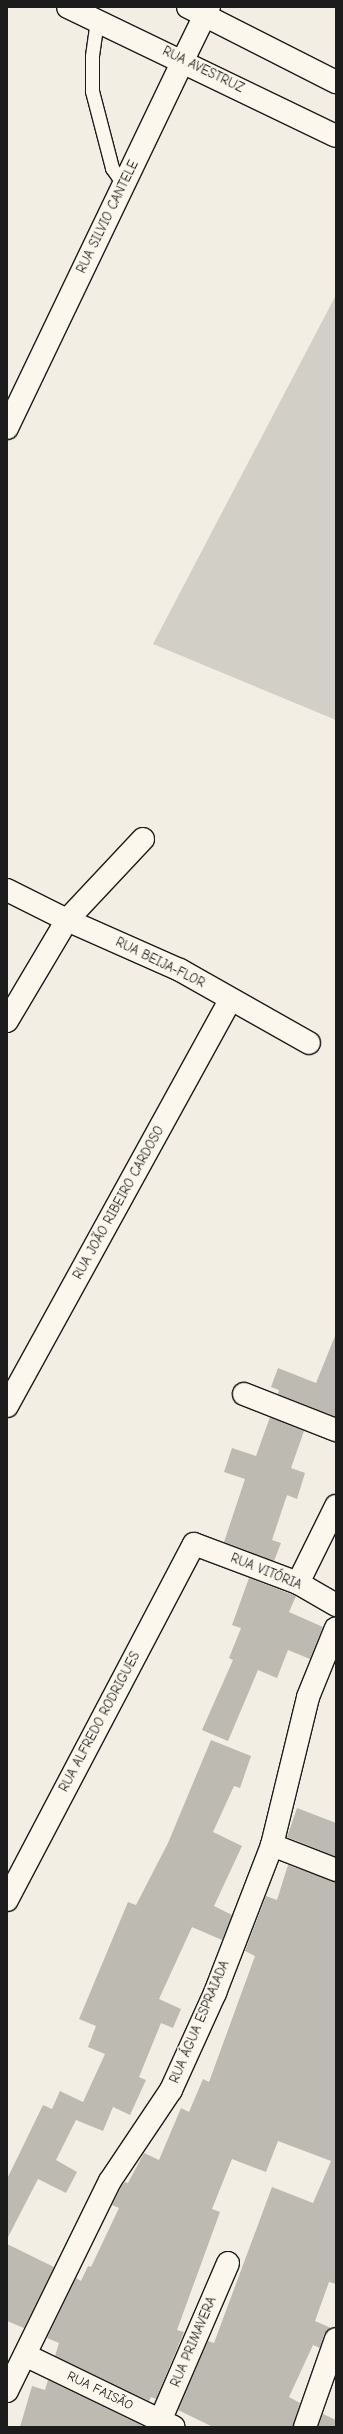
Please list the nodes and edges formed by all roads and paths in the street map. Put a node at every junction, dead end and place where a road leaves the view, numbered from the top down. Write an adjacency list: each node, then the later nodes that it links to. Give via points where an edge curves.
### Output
1 (68, 7): 3 (street, RUA AVESTRUZ)
2 (200, 10): 4 (street, RUA SILVIO CANTELE); 5 (street)
3 (97, 20): 4 (street, RUA AVESTRUZ); 7 (lane, via 92,56 92,91 112,168)
4 (183, 60): 6 (street, RUA AVESTRUZ); 7 (street, RUA SILVIO CANTELE)
5 (336, 82)
6 (336, 136)
7 (123, 184): 8 (street, RUA SILVIO CANTELE)
8 (7, 428)
9 (143, 838): 11 (street)
10 (7, 890): 11 (street, RUA BEIJA-FLOR)
11 (67, 920): 12 (street, RUA BEIJA-FLOR, via 180,970); 13 (street)
12 (230, 1000): 14 (street, RUA BEIJA-FLOR); 16 (street, RUA JOÃO RIBEIRO CARDOSO)
13 (7, 1021)
14 (309, 1043)
15 (244, 1394): 17 (street)
16 (7, 1406)
17 (336, 1430)
18 (336, 1506): 20 (street)
19 (194, 1544): 20 (street, RUA VITÓRIA); 25 (street, RUA ALFREDO RODRIGUES)
20 (298, 1582): 21 (street, RUA VITÓRIA)
21 (336, 1605)
22 (336, 1628): 23 (street, RUA ÁGUA ESPRAIADA, via 308,1697)
23 (272, 1845): 24 (street); 28 (street, RUA ÁGUA ESPRAIADA, via 215,1992 171,2090 110,2181)
24 (336, 1870)
25 (7, 1900)
26 (228, 2263): 30 (street, RUA PRIMAVERA)
27 (336, 2339): 31 (street)
28 (25, 2356): 29 (street, RUA ÁGUA ESPRAIADA); 30 (street, RUA FAISÃO)
29 (7, 2391)
30 (167, 2424)
31 (305, 2427)

